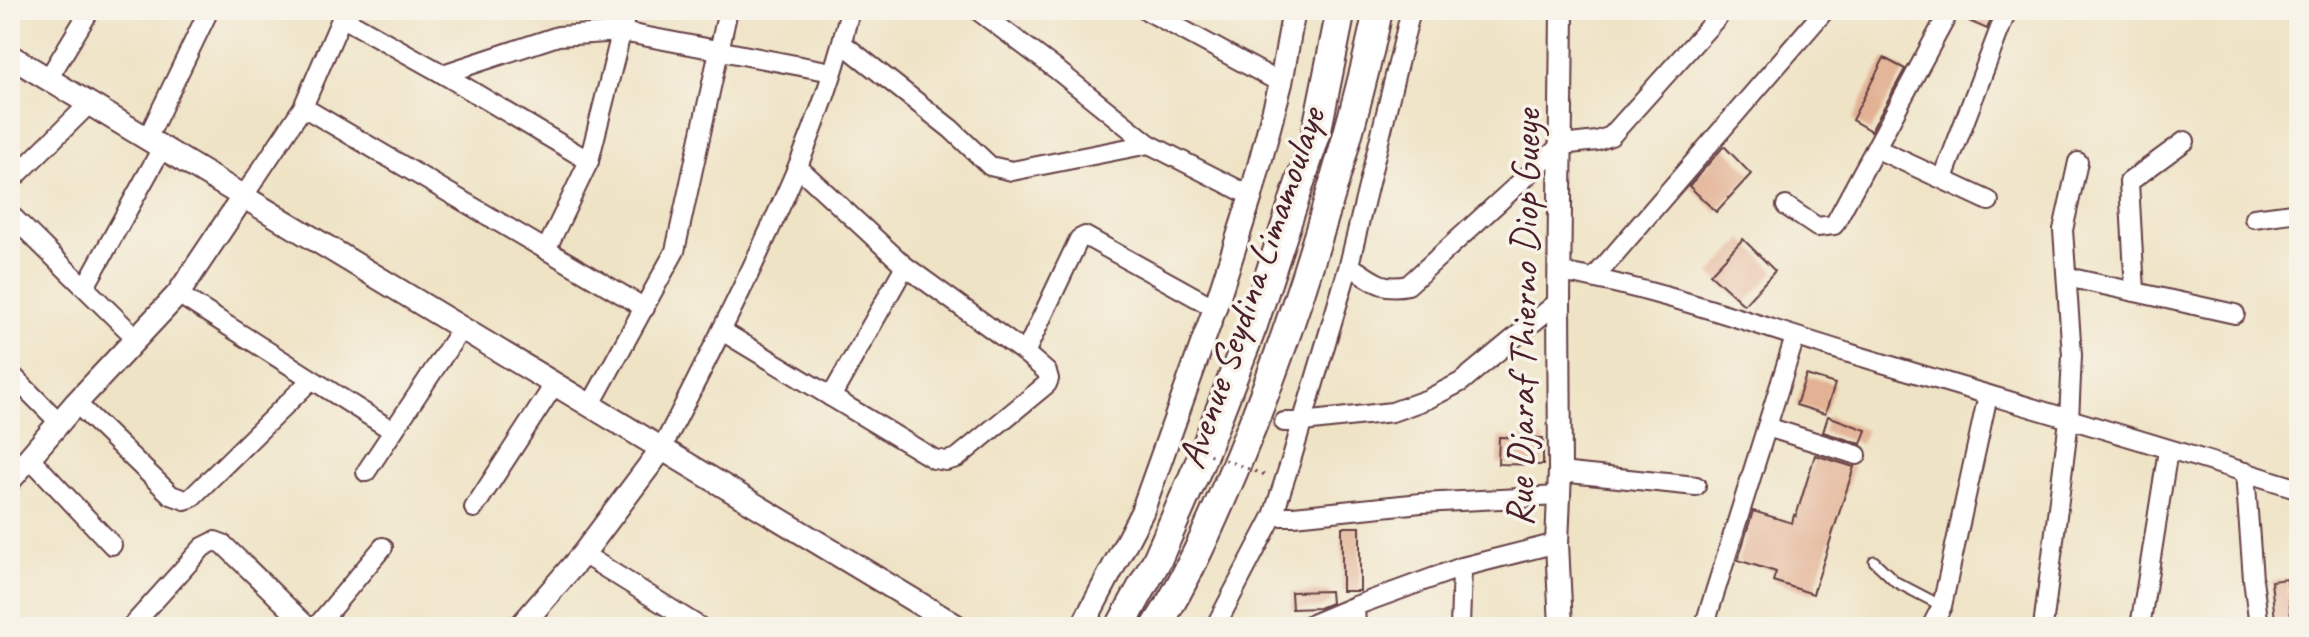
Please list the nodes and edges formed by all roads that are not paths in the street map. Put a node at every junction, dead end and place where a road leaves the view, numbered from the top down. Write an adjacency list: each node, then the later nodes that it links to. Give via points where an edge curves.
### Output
1 (90, 10): 26 (street)
2 (209, 10): 31 (street)
3 (627, 10): 20 (street)
4 (728, 10): 22 (street)
5 (850, 10): 21 (street)
6 (977, 10): 32 (street)
7 (1146, 10): 27 (street)
8 (1294, 10): 27 (street)
9 (1341, 10): 105 (highway, Avenue Seydina Limamoulaye, via 1316,134 1253,325 1157,560)
10 (1378, 10): 106 (highway, Avenue Seydina Limamoulaye, via 1356,110 1266,393 1218,506)
11 (1411, 10): 48 (street)
12 (1562, 10): 33 (street, Rue Djaraf Thierno Diop Gueye)
13 (1724, 10): 33 (street, via 1611,136)
14 (1825, 10): 52 (street)
15 (1950, 10): 34 (street)
16 (2007, 10): 38 (street)
17 (2297, 10): 19 (street)
18 (344, 14): 25 (street); 29 (street)
19 (2299, 23)
20 (622, 32): 22 (street); 25 (street, via 558,36); 35 (street)
21 (842, 43): 24 (street); 32 (street, via 990,166 1012,171)
22 (720, 51): 24 (street); 57 (street, via 675,251)
23 (10, 56): 26 (street)
24 (832, 72): 37 (street)
25 (443, 74): 35 (street)
26 (48, 79): 28 (street)
27 (1281, 83): 40 (street)
28 (89, 104): 31 (street); 39 (street)
29 (303, 107): 41 (street); 47 (street)
30 (2185, 141): 54 (street, via 2129,182)
31 (154, 143): 41 (street); 53 (street)
32 (1149, 144): 40 (street)
33 (1561, 145): 48 (street, via 1408,285 1381,286); 50 (street, Rue Djaraf Thierno Diop Gueye)
34 (1875, 148): 38 (street); 43 (street, via 1834,225 1817,227)
35 (589, 161): 47 (street)
36 (2078, 162): 51 (street, via 2064,218)
37 (799, 168): 49 (street); 61 (street)
38 (1943, 178): 42 (street)
39 (10, 182)
40 (1251, 196): 58 (street)
41 (243, 197): 55 (street); 60 (street)
42 (1989, 201)
43 (1786, 206)
44 (2299, 212): 46 (street)
45 (10, 214): 53 (street)
46 (2254, 218)
47 (546, 250): 57 (street)
48 (1349, 265): 74 (street)
49 (905, 266): 64 (street); 69 (street)
50 (1560, 272): 52 (street); 56 (street, Rue Djaraf Thierno Diop Gueye)
51 (2067, 277): 54 (street); 72 (street)
52 (1594, 278): 62 (street)
53 (85, 287): 63 (street)
54 (2135, 292): 59 (street)
55 (178, 294): 63 (street); 66 (street)
56 (1559, 301): 74 (street, via 1461,382 1428,399 1392,412); 82 (street, Rue Djaraf Thierno Diop Gueye)
57 (645, 308): 71 (street)
58 (1215, 308): 64 (street, via 1082,237); 104 (street, via 1142,512)
59 (2235, 314)
60 (461, 329): 67 (street); 76 (street)
61 (722, 331): 69 (street); 77 (street)
62 (1795, 337): 68 (street); 75 (street)
63 (136, 338): 70 (street)
64 (1025, 353): 69 (street, via 1047,372 1047,384 957,458 946,461 934,459)
65 (10, 373): 73 (street)
66 (311, 380): 70 (street, via 185,500 171,495); 76 (street)
67 (554, 385): 71 (street); 88 (street)
68 (1988, 395): 72 (street); 97 (street)
69 (831, 397)
70 (76, 403): 73 (street)
71 (590, 406): 77 (street)
72 (2069, 420): 78 (street); 114 (street)
73 (59, 422): 80 (street)
74 (1294, 422): 89 (street)
75 (1767, 427): 79 (street); 112 (street)
76 (393, 431): 81 (street)
77 (661, 450): 93 (street); 103 (street)
78 (2168, 450): 83 (street); 115 (street)
79 (1857, 455)
80 (29, 457): 84 (street); 91 (street)
81 (366, 472)
82 (1560, 472): 85 (street); 87 (street, Rue Djaraf Thierno Diop Gueye)
83 (2245, 472): 86 (street); 116 (street)
84 (10, 480)
85 (1696, 486)
86 (2299, 489)
87 (1559, 496): 89 (street); 90 (street, Rue Djaraf Thierno Diop Gueye)
88 (474, 508)
89 (1273, 516): 107 (street)
90 (1557, 543): 95 (street); 111 (street, Rue Djaraf Thierno Diop Gueye)
91 (112, 545)
92 (383, 547): 100 (street)
93 (583, 554): 101 (street); 102 (street)
94 (1874, 561): 97 (lane, via 1896,582)
95 (1462, 567): 96 (street); 110 (street)
96 (1355, 606): 108 (street); 109 (street)
97 (1942, 606): 113 (street)
98 (131, 627): 99 (street, via 203,547 215,541)
99 (308, 627)
100 (316, 627)
101 (520, 627)
102 (700, 627)
103 (958, 627)
104 (1082, 627)
105 (1120, 627)
106 (1156, 627)
107 (1215, 627)
108 (1305, 627)
109 (1356, 627)
110 (1460, 627)
111 (1561, 627)
112 (1704, 627)
113 (1931, 627)
114 (2043, 627)
115 (2140, 627)
116 (2259, 627)

